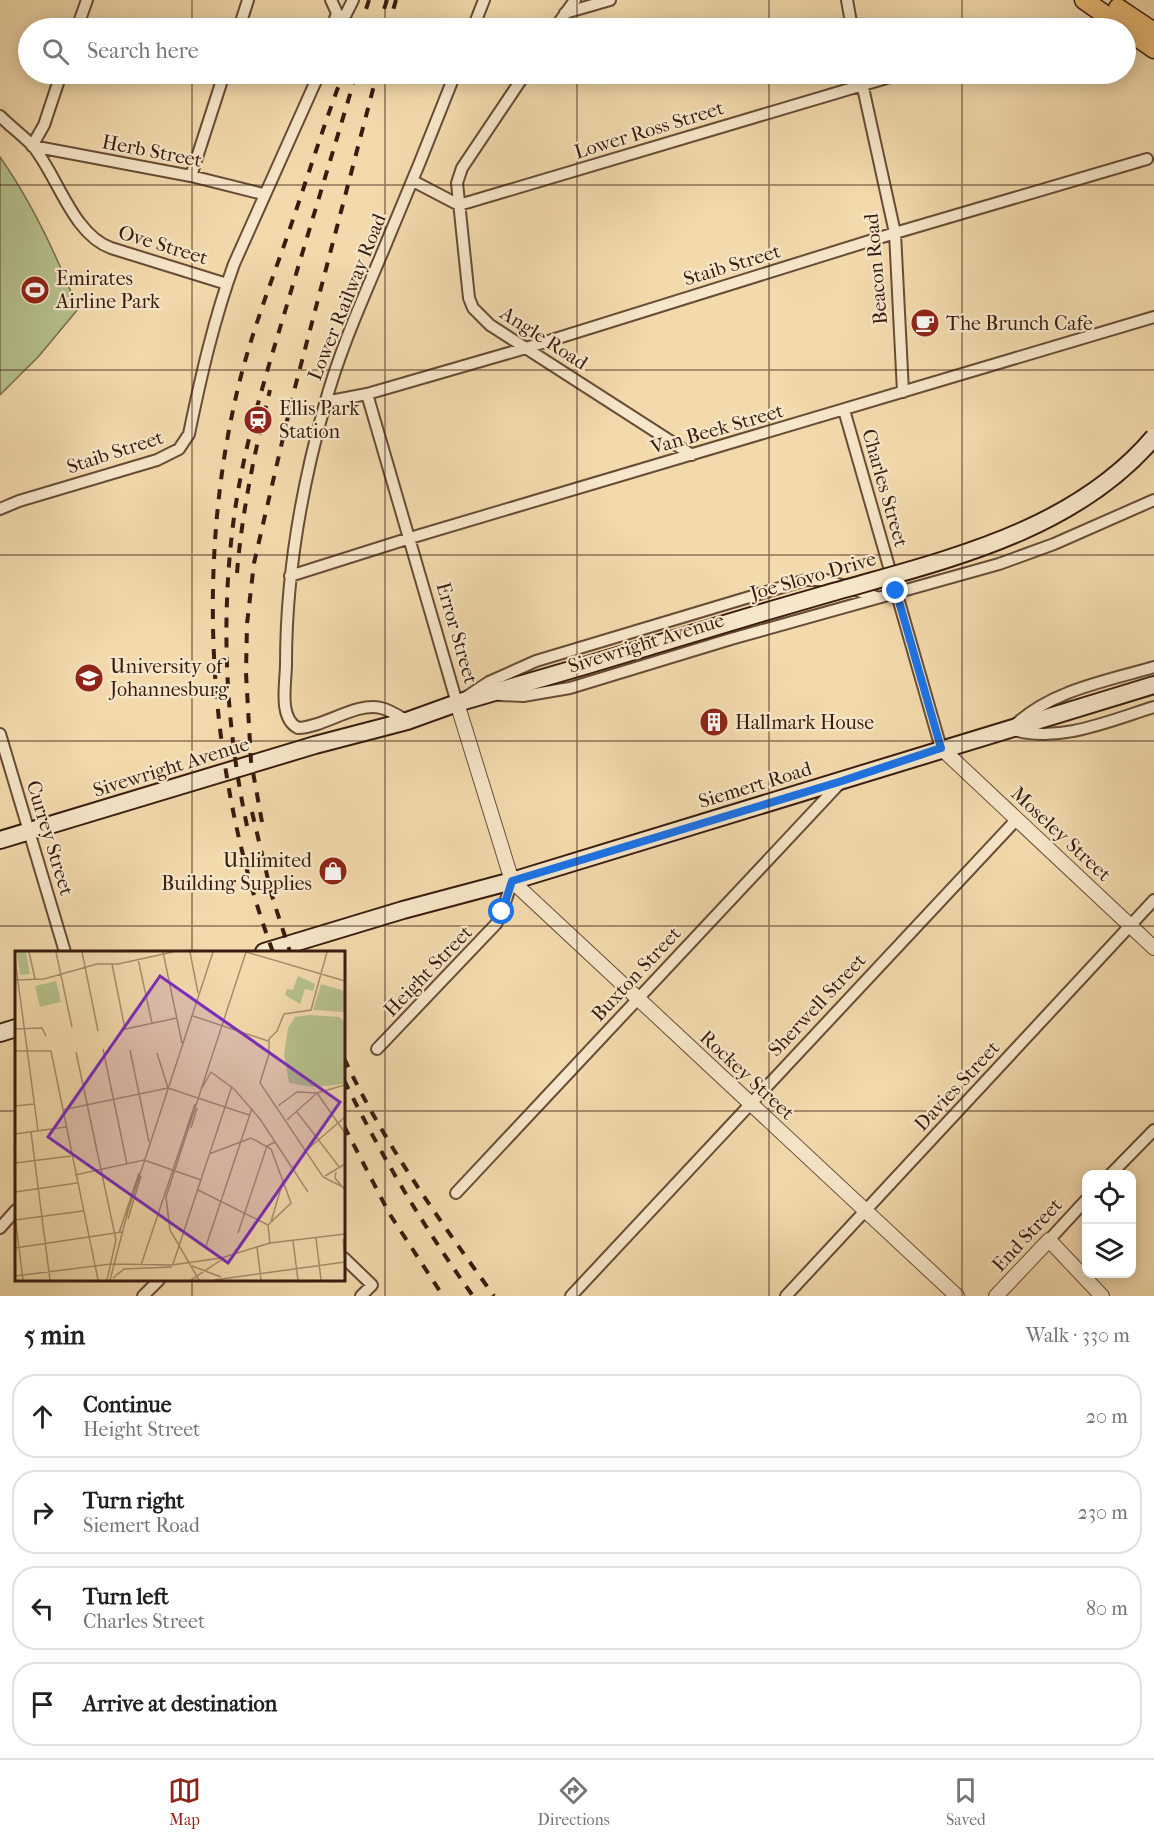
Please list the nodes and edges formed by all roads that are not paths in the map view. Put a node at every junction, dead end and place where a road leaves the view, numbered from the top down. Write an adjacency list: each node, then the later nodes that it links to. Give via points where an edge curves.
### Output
1 (87, 0): 12 (street)
2 (248, 0): 13 (street)
3 (331, 0): 14 (street)
4 (353, 0): 15 (street)
5 (484, 0): 16 (street)
6 (575, 0): 11 (street)
7 (610, 0): 11 (street)
8 (847, 0): 18 (street)
9 (1084, 0): 19 (main road)
10 (1105, 0): 20 (main road)
11 (565, 13): 17 (street)
12 (81, 18)
13 (242, 18)
14 (335, 18)
15 (344, 18)
16 (477, 18)
17 (562, 18)
18 (850, 18)
19 (1110, 18)
20 (1133, 18)
21 (1136, 20): 22 (main road)
22 (1154, 32)
23 (1136, 36): 24 (main road)
24 (1154, 49)
25 (58, 84): 34 (street, via 44,125)
26 (221, 84): 36 (street)
27 (307, 84): 38 (street, via 268,170)
28 (314, 84): 38 (street)
29 (451, 84): 37 (street, Lower Railway Road)
30 (518, 84): 39 (street, Angle Road, via 462,168 457,183)
31 (845, 84): 39 (street, Lower Ross Street)
32 (862, 84): 40 (street, Beacon Road)
33 (0, 117): 34 (street, Ove Street)
34 (32, 146): 36 (street, Herb Street); 41 (street, Ove Street, via 97,242)
35 (1148, 159): 40 (street, Staib Street)
36 (191, 176): 38 (street, Herb Street)
37 (413, 181): 39 (street); 46 (street, Lower Railway Road)
38 (265, 191): 41 (street, Staib Street)
39 (459, 205): 43 (street, Angle Road, via 466,284 473,308 490,325)
40 (895, 233): 43 (street, Staib Street); 44 (street, Beacon Road)
41 (227, 284): 51 (street, Staib Street, via 189,434 179,449 157,460)
42 (1154, 317): 44 (street, Van Beek Street)
43 (526, 348): 45 (street, Staib Street); 49 (street, Angle Road)
44 (903, 392): 47 (street, Van Beek Street)
45 (367, 394): 46 (street, Staib Street); 52 (street, Error Street)
46 (325, 402): 53 (street, Lower Railway Road, via 310,460)
47 (844, 410): 49 (street, Van Beek Street); 54 (street, Charles Street)
48 (1154, 437): 58 (main road, Joe Slovo Drive, bridge, via 1101,487 1018,533 918,567)
49 (692, 455): 52 (street, Van Beek Street)
50 (1154, 500): 54 (street, Sivewright Avenue, via 999,564)
51 (0, 509)
52 (410, 538): 53 (street, Van Beek Street); 59 (street, Error Street)
53 (290, 576): 61 (street, Lower Railway Road, via 286,638 286,708 290,722 302,728 370,707 382,708)
54 (896, 591): 55 (street, Sivewright Avenue); 64 (street, Charles Street)
55 (876, 597): 58 (street, Sivewright Avenue, via 570,688 523,696); 59 (street, via 826,580 806,579 536,661 489,682)
56 (1154, 667): 62 (street, Siemert Road, via 1055,698)
57 (1154, 685): 62 (main road, Siemert Road)
58 (487, 694): 59 (main road, Joe Slovo Drive)
59 (457, 703): 61 (main road, Sivewright Avenue); 69 (street, Error Street)
60 (1154, 707): 62 (street, Siemert Road, via 1047,735)
61 (407, 721): 67 (main road, Sivewright Avenue)
62 (1010, 729): 64 (main road, Siemert Road)
63 (0, 734): 67 (street, Currey Street)
64 (941, 748): 65 (main road, Siemert Road); 66 (street, Moseley Street)
65 (842, 781): 69 (main road, Siemert Road); 75 (street, Buxton Street)
66 (1017, 819): 71 (street, Moseley Street); 79 (street, Sherwell Street)
67 (30, 831): 68 (main road, Sivewright Avenue); 73 (street, Currey Street)
68 (0, 840)
69 (512, 881): 74 (main road); 75 (street, Rockey Street); 78 (street, Height Street, via 496,924)
70 (1154, 900): 71 (street, Davies Street)
71 (1130, 925): 72 (street, Moseley Street); 85 (street, Davies Street)
72 (1154, 948)
73 (65, 951)
74 (267, 951)
75 (638, 999): 79 (street, Rockey Street); 82 (street, Buxton Street)
76 (15, 1028): 77 (main road)
77 (0, 1033)
78 (377, 1050)
79 (750, 1103): 85 (street, Rockey Street); 92 (street, Sherwell Street)
80 (1154, 1130): 81 (street)
81 (1115, 1170)
82 (456, 1192)
83 (1082, 1204): 87 (street, End Street)
84 (15, 1211): 86 (street)
85 (865, 1211): 93 (street, Davies Street); 94 (street, Rockey Street)
86 (0, 1228)
87 (1049, 1240): 95 (street, End Street); 96 (street)
88 (345, 1259): 91 (street, via 372,1285)
89 (158, 1281): 90 (street)
90 (143, 1296)
91 (362, 1296)
92 (571, 1296)
93 (786, 1296)
94 (957, 1296)
95 (996, 1296)
96 (1102, 1296)

